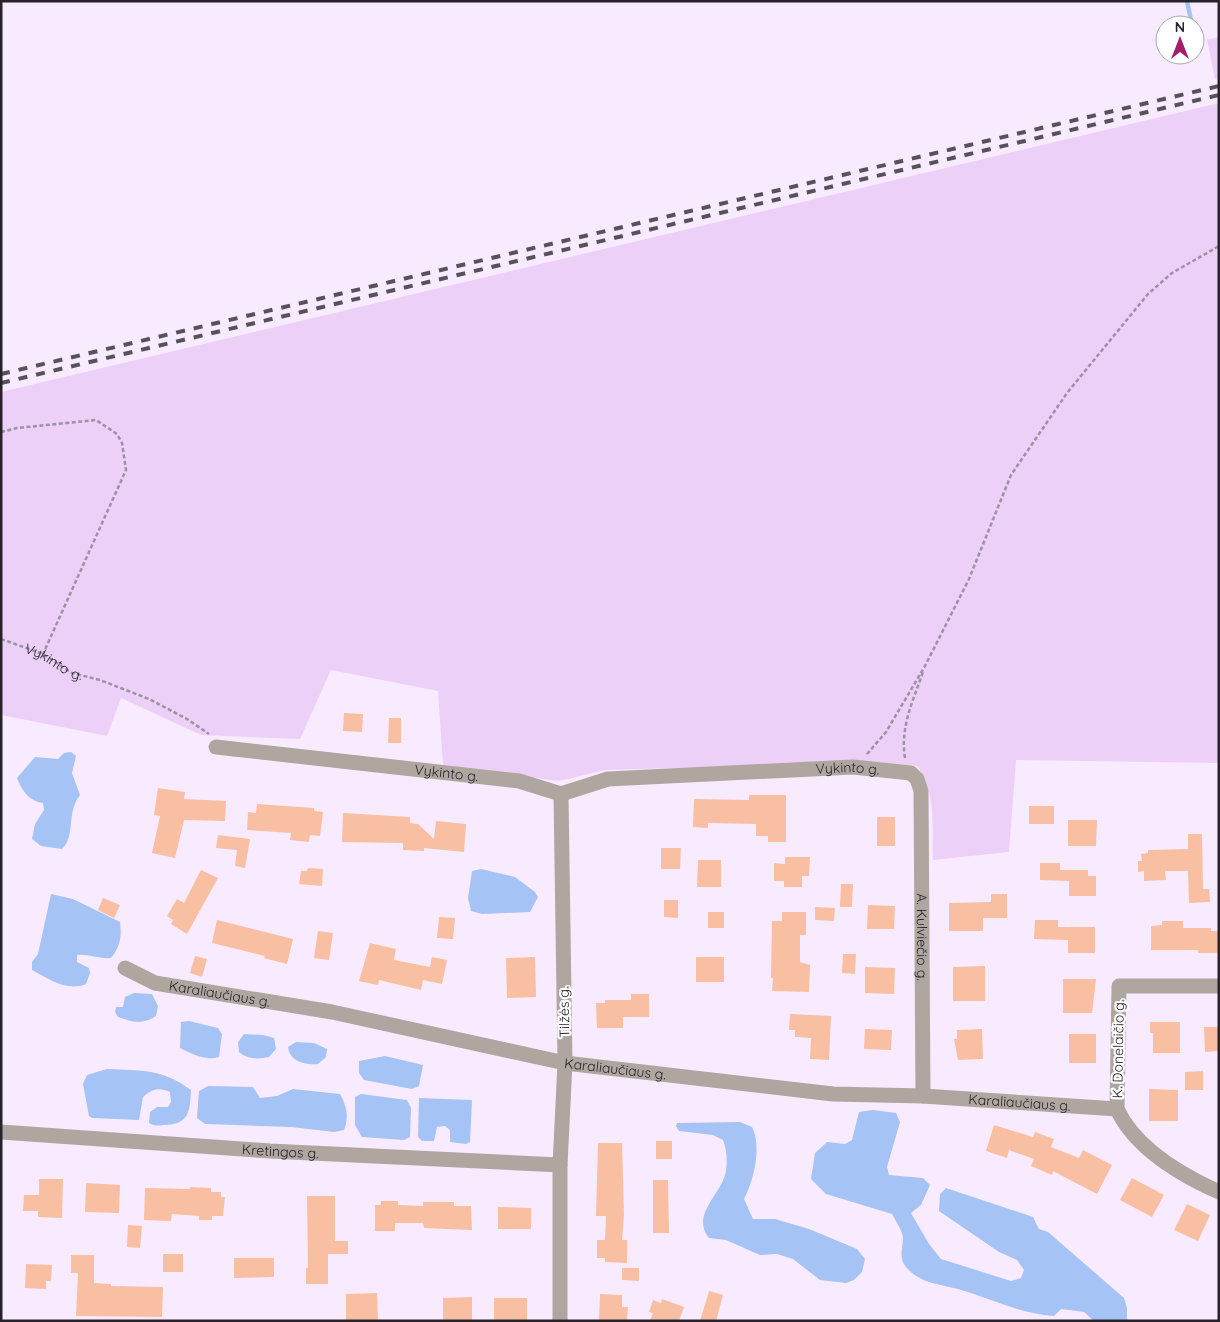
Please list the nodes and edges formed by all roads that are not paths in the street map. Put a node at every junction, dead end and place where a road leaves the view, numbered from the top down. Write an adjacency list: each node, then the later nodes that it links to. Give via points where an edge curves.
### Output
1 (216, 746): 3 (street, Vykinto g., via 519,781)
2 (914, 776): 3 (street, Vykinto g., via 853,767 608,779); 7 (street, A. Kulviečio g., via 921,791)
3 (561, 794): 6 (street, Tilžės g.)
4 (125, 968): 6 (street, Karaliaučiaus g., via 155,983 332,1012)
5 (1219, 986): 8 (street, K. Donelaičio g., via 1119,986)
6 (564, 1063): 7 (street, Karaliaučiaus g., via 833,1094); 10 (street, Tilžės g.)
7 (922, 1096): 8 (street, Karaliaučiaus g.)
8 (1117, 1108): 11 (street, K. Donelaičio g., via 1123,1122 1141,1142 1187,1176)
9 (1, 1132): 10 (street, Kretingos g., via 270,1151)
10 (560, 1165): 12 (street, Tilžės g.)
11 (1219, 1192)
12 (560, 1321)

